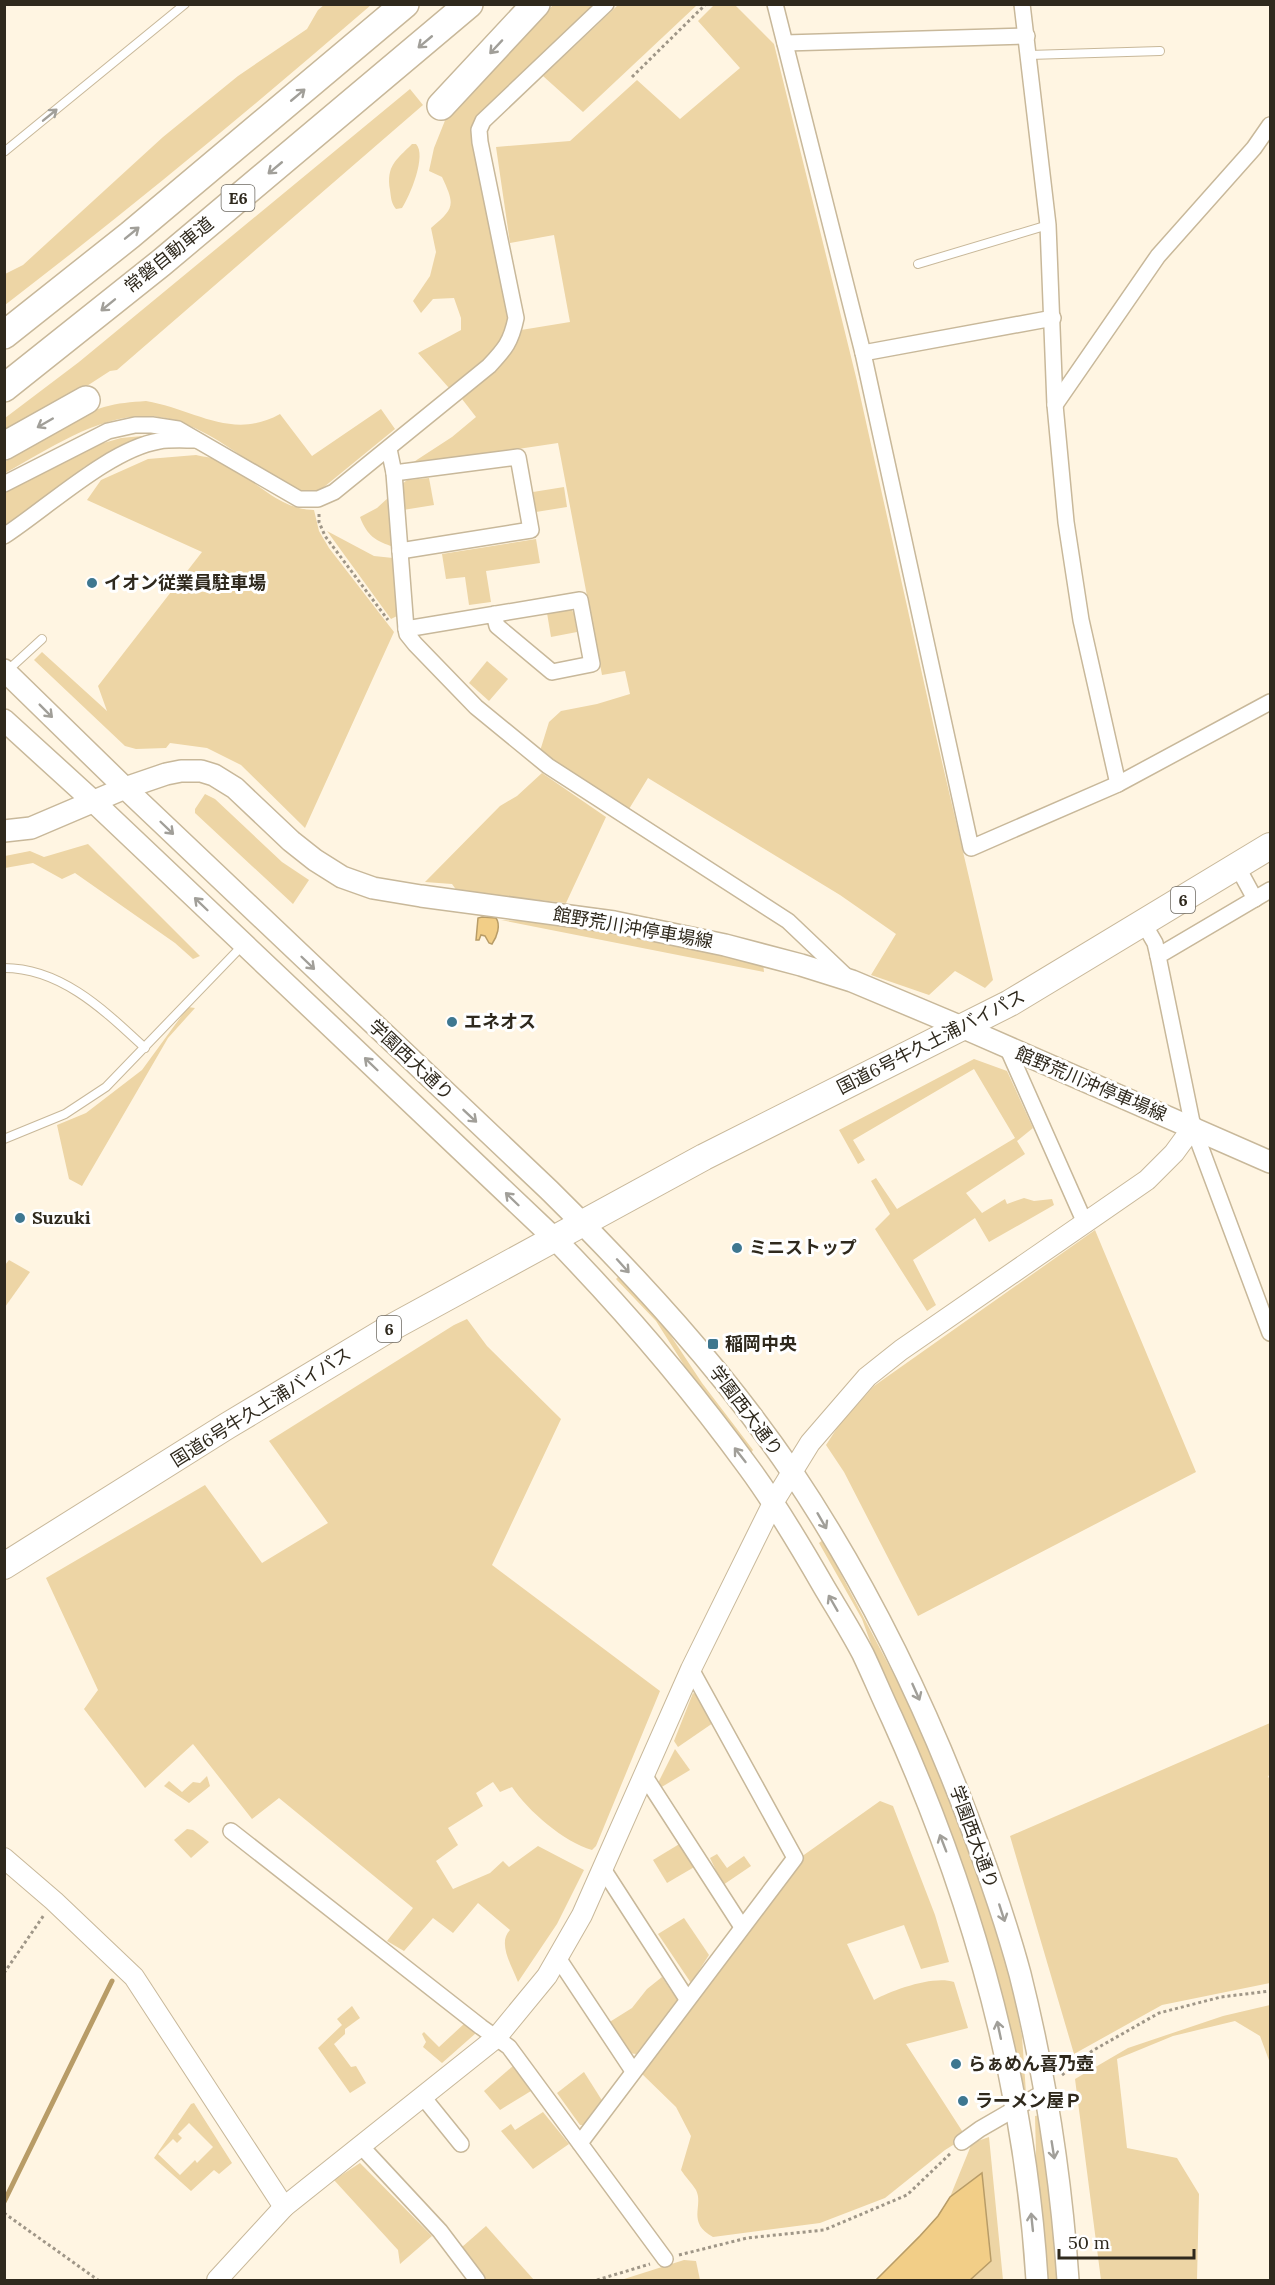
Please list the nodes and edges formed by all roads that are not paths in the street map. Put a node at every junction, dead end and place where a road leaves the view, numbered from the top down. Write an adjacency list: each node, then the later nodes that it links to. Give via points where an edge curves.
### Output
1 (185, 4): 14 (lane, one-way to 1)
2 (405, 4): 18 (highway, E6, one-way to 2, via 130,236)
3 (469, 4): 20 (highway, 常磐自動車道 / E6, one-way to 20, via 170,255)
4 (536, 4): 12 (highway, one-way to 12)
5 (606, 4): 25 (street, via 483,121 479,130 516,318 512,337 489,366)
6 (775, 4): 9 (street)
7 (1022, 4): 8 (street)
8 (1027, 36): 9 (street); 11 (street)
9 (785, 43): 19 (street)
10 (1160, 51): 11 (lane)
11 (1029, 55): 15 (street)
12 (441, 106)
13 (1270, 125): 22 (street, via 1158,256)
14 (4, 152)
15 (1048, 225): 16 (lane); 17 (street)
16 (918, 264)
17 (1053, 318): 19 (street); 22 (street)
18 (4, 335)
19 (863, 353): 36 (street, via 971,848)
20 (4, 388)
21 (86, 400): 24 (highway, one-way to 24)
22 (1055, 405): 36 (street, via 1066,522 1081,620)
23 (199, 440): 25 (street, via 299,499 318,499 334,492); 27 (street, via 178,429 153,425 108,431); 28 (street, via 158,441 133,450 98,468)
24 (4, 446)
25 (388, 448): 26 (street)
26 (394, 472): 29 (street); 29 (street, via 518,457 531,530)
27 (4, 484)
28 (4, 536)
29 (400, 551): 31 (street)
30 (494, 614): 30 (street, via 580,600 592,664 552,672 497,626); 31 (street)
31 (406, 629): 48 (street, via 415,644 476,706 548,766 788,921)
32 (42, 639): 33 (lane)
33 (5, 671): 37 (main road, 学園西大通り, one-way to 37)
34 (1270, 702): 36 (street)
35 (4, 720): 38 (main road, 学園西大通り)
36 (1118, 784)
37 (124, 788): 38 (main road, 館野荒川沖停車場線); 48 (main road, 館野荒川沖停車場線, via 166,774 201,771 235,788 315,860 342,877 373,888 614,922 725,945); 56 (main road, 学園西大通り, one-way to 56)
38 (94, 802): 39 (main road, 館野荒川沖停車場線, via 32,828); 45 (main road, 学園西大通り, one-way to 38)
39 (4, 831)
40 (1270, 846): 41 (highway, 国道6号牛久土浦バイパス / 6)
41 (1237, 866): 43 (street); 44 (highway, 国道6号牛久土浦バイパス / 6)
42 (1270, 890): 43 (street)
43 (1255, 899): 46 (street)
44 (1144, 924): 46 (street); 49 (highway, 国道6号牛久土浦バイパス / 6)
45 (243, 945): 51 (lane); 57 (main road, 学園西大通り, one-way to 45)
46 (1158, 956): 52 (street)
47 (4, 968): 51 (lane, via 51,977 112,1018)
48 (852, 981): 49 (main road, 館野荒川沖停車場線)
49 (964, 1028): 50 (main road, 館野荒川沖停車場線); 56 (highway, 国道6号牛久土浦バイパス / 6, via 771,1122)
50 (1007, 1047): 52 (main road, 館野荒川沖停車場線); 55 (street)
51 (145, 1048): 53 (lane, via 87,1101)
52 (1193, 1127): 54 (main road, 館野荒川沖停車場線); 55 (street, via 1147,1180); 58 (street)
53 (4, 1139)
54 (1270, 1162)
55 (1085, 1222): 59 (street, via 867,1377 810,1443)
56 (583, 1224): 57 (highway, 6); 59 (main road, 学園西大通り, one-way to 59, via 708,1360)
57 (555, 1239): 60 (main road, 学園西大通り, one-way to 57, via 670,1366); 61 (highway, 国道6号牛久土浦バイパス / 6, via 387,1330)
58 (1270, 1333)
59 (791, 1472): 60 (street); 72 (main road, 学園西大通り, one-way to 72, via 878,1617 946,1760 1003,1918 1024,1991)
60 (773, 1503): 62 (street); 74 (main road, 学園西大通り, one-way to 60, via 966,1908 912,1762 863,1654)
61 (4, 1566)
62 (691, 1669): 63 (street); 67 (street, via 795,1858)
63 (644, 1775): 66 (street); 67 (street)
64 (231, 1831): 70 (street)
65 (4, 1858): 79 (street, via 134,1977)
66 (603, 1869): 68 (street); 69 (street)
67 (742, 1927): 69 (street)
68 (558, 1958): 70 (street); 71 (street)
69 (687, 1999): 71 (street)
70 (496, 2038): 73 (street); 76 (street, via 509,2047)
71 (633, 2071): 76 (street)
72 (1044, 2092): 74 (street); 84 (main road, 学園西大通り, one-way to 84, via 1064,2217)
73 (423, 2097): 77 (street); 78 (street)
74 (1016, 2110): 75 (street); 83 (main road, 学園西大通り, one-way to 74)
75 (962, 2142)
76 (580, 2143): 80 (street)
77 (461, 2144)
78 (360, 2145): 79 (street); 82 (street, via 440,2231)
79 (284, 2207): 81 (street)
80 (665, 2259)
81 (217, 2280)
82 (477, 2280)
83 (1037, 2280)
84 (1068, 2280)

